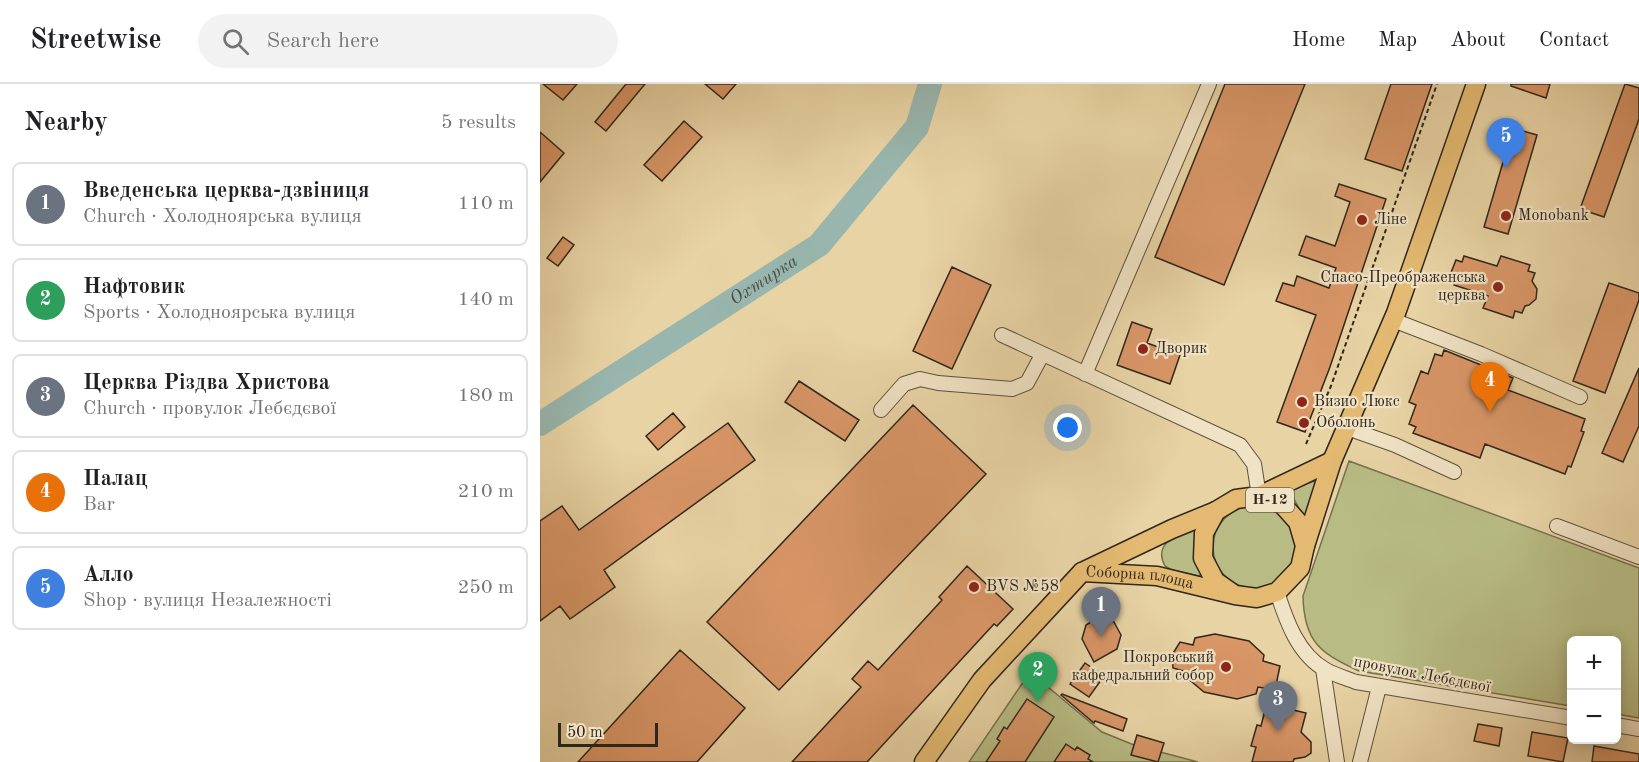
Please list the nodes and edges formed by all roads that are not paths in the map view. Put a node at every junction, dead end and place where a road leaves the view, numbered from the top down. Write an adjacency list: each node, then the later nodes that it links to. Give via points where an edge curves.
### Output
1 (1209, 84): 6 (street)
2 (1476, 84): 3 (main road, Н-12)
3 (1393, 320): 7 (street); 9 (main road, Н-12)
4 (1002, 335): 5 (street)
5 (1042, 355): 6 (street); 8 (street, via 1027,383 1012,389 920,379 904,384)
6 (1085, 374): 12 (street, via 1240,445 1254,464)
7 (1580, 397)
8 (881, 410)
9 (1347, 428): 10 (main road, Н-12); 11 (street)
10 (1332, 461): 12 (main road, Соборна площа / Н-12); 15 (main road, Н-12)
11 (1454, 472)
12 (1259, 496): 13 (main road, Соборна площа / Н-12, via 1236,499); 15 (main road, Н-12, via 1282,504 1298,522)
13 (1216, 511): 17 (main road, Соборна площа / Н-12); 19 (main road, Соборна площа, via 1204,533 1203,558 1215,580)
14 (1557, 526): 16 (street)
15 (1305, 546): 18 (main road, Н-12, via 1300,568)
16 (1639, 557)
17 (1082, 573): 19 (main road, Соборна площа, via 1157,576); 25 (main road, Н-12, via 982,680)
18 (1277, 592): 19 (main road, Соборна площа, via 1257,598); 20 (street, провулок Лебєдєвої, via 1301,648)
19 (1236, 595)
20 (1323, 669): 21 (street, провулок Лебєдєвої); 26 (street)
21 (1379, 687): 22 (street, провулок Лебєдєвої); 27 (street)
22 (1567, 717)
23 (1621, 726): 24 (street)
24 (1639, 729)
25 (924, 762)
26 (1337, 762)
27 (1360, 762)

